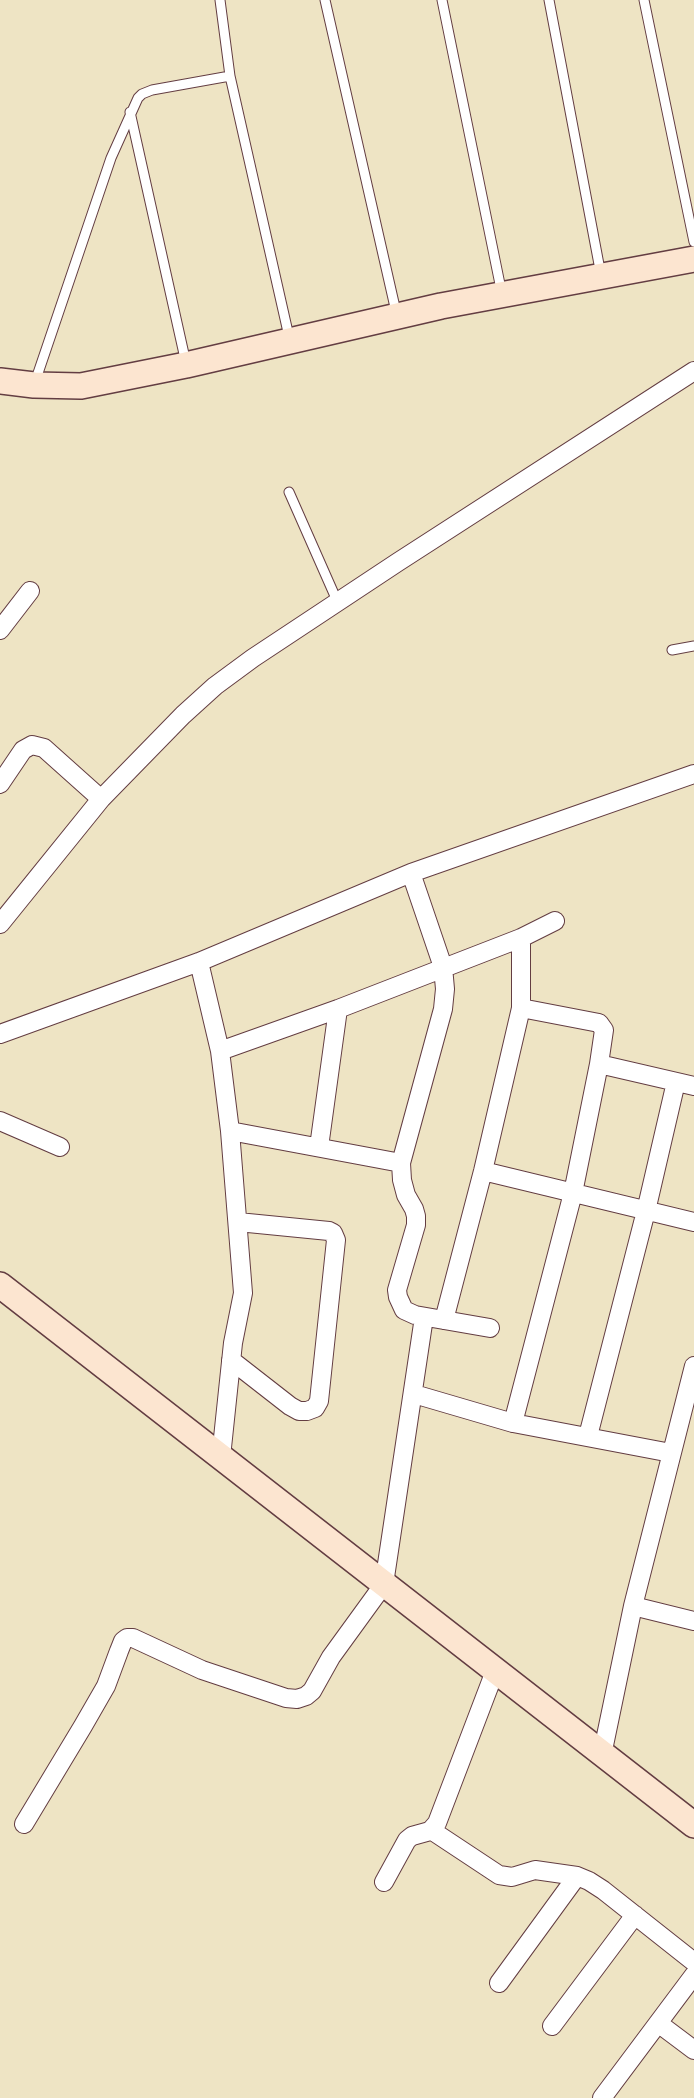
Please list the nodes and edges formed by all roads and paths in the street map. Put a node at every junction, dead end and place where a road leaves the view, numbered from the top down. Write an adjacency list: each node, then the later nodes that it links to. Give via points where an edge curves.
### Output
1 (220, 0): 6 (lane)
2 (325, 0): 12 (lane)
3 (442, 0): 11 (lane)
4 (549, 0): 10 (lane)
5 (644, 0): 8 (lane)
6 (230, 76): 7 (lane, via 152,90 138,98); 13 (lane)
7 (130, 112): 14 (lane); 17 (lane, via 111,158)
8 (694, 242)
9 (694, 259): 10 (street)
10 (601, 276): 11 (street)
11 (502, 294): 12 (street)
12 (397, 316): 13 (street)
13 (290, 341): 14 (street)
14 (186, 365): 17 (street, via 81,386)
15 (694, 371): 20 (street)
16 (0, 381): 17 (street)
17 (34, 385)
18 (288, 492): 20 (lane)
19 (30, 591): 21 (street)
20 (338, 603): 26 (street, via 215,686)
21 (0, 630)
22 (694, 646): 23 (lane)
23 (672, 650)
24 (694, 774): 27 (street)
25 (1, 781): 26 (street, via 23,750 32,744 44,748)
26 (102, 799): 29 (street)
27 (411, 873): 31 (street); 32 (street)
28 (555, 921): 30 (street)
29 (0, 924)
30 (521, 938): 32 (street); 33 (street)
31 (199, 962): 35 (street); 36 (street)
32 (443, 967): 34 (street); 44 (street, via 443,1009)
33 (521, 1008): 37 (street, via 599,1023 604,1030); 45 (street)
34 (338, 1009): 36 (street); 43 (street)
35 (0, 1034)
36 (220, 1052): 41 (street)
37 (599, 1064): 38 (street); 46 (street)
38 (676, 1082): 39 (street); 47 (street)
39 (694, 1086)
40 (0, 1121): 42 (street)
41 (230, 1131): 43 (street); 48 (street)
42 (60, 1147)
43 (319, 1147): 44 (street)
44 (401, 1163): 51 (street, via 402,1180 416,1216 416,1225 397,1290 398,1297 404,1310)
45 (483, 1171): 46 (street); 52 (street)
46 (573, 1193): 47 (street); 57 (street)
47 (646, 1211): 49 (street); 58 (street)
48 (238, 1222): 54 (street, via 243,1293); 54 (street, via 324,1231 333,1233 336,1240 319,1401 315,1408 299,1411 290,1406)
49 (694, 1222)
50 (0, 1285): 60 (street)
51 (424, 1318): 52 (street); 56 (street)
52 (444, 1320): 53 (street)
53 (490, 1328)
54 (231, 1360): 60 (street)
55 (694, 1366): 59 (street)
56 (414, 1394): 57 (street); 61 (street)
57 (513, 1423): 58 (street)
58 (588, 1436): 59 (street)
59 (671, 1453): 62 (street)
60 (221, 1456): 61 (street)
61 (384, 1584): 64 (street); 66 (street, via 331,1657 312,1691 297,1699 202,1670 127,1638 106,1686)
62 (633, 1606): 63 (street); 65 (street)
63 (694, 1621)
64 (495, 1671): 65 (street); 68 (street, via 437,1823)
65 (602, 1755): 67 (street)
66 (24, 1824)
67 (694, 1825)
68 (431, 1830): 69 (street, via 503,1877 535,1870); 70 (street, via 407,1840)
69 (577, 1876): 71 (street, via 603,1890); 74 (street)
70 (384, 1882)
71 (635, 1915): 72 (street); 76 (street)
72 (694, 1962)
73 (694, 1975): 75 (street)
74 (499, 1982)
75 (658, 2023): 77 (street); 78 (street)
76 (552, 2026)
77 (694, 2050)
78 (602, 2098)

